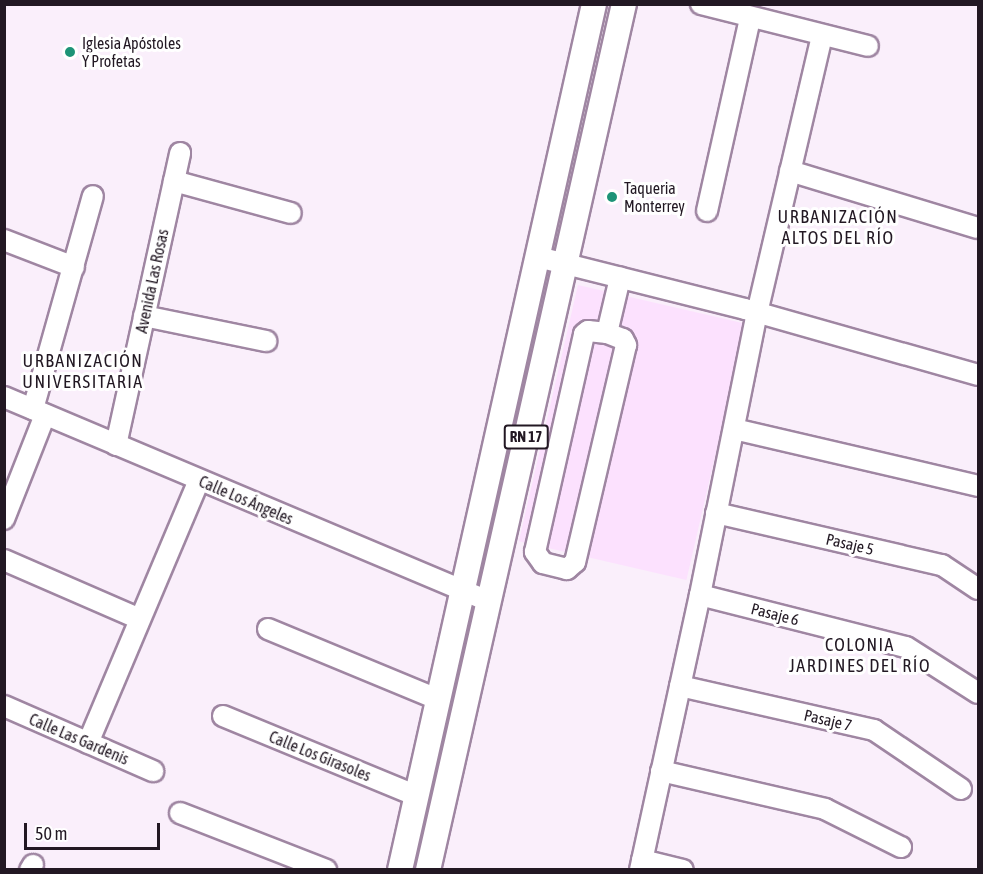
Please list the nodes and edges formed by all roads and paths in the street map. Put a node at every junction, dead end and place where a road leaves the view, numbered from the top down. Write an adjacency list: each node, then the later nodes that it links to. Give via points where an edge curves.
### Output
1 (594, 4): 15 (main road, RN 17)
2 (624, 4): 16 (main road, RN 17)
3 (701, 4): 4 (street)
4 (750, 19): 5 (street); 11 (street)
5 (822, 35): 6 (street); 8 (street)
6 (868, 46)
7 (180, 153): 9 (street, Avenida Las Rosas)
8 (790, 171): 13 (street); 19 (street)
9 (174, 181): 12 (street); 20 (street, Avenida Las Rosas)
10 (93, 196): 17 (street)
11 (706, 212)
12 (291, 213)
13 (978, 228)
14 (4, 240): 17 (street)
15 (538, 257): 16 (street); 34 (main road, RN 17)
16 (565, 264): 18 (street); 36 (main road, RN 17)
17 (75, 267): 25 (street)
18 (620, 278): 19 (street); 21 (street)
19 (757, 313): 23 (street); 26 (street)
20 (144, 316): 22 (street); 27 (street, Avenida Las Rosas)
21 (608, 333): 21 (street, via 584,334 535,552 543,563 567,569 575,562 626,345 623,339)
22 (266, 341)
23 (978, 375)
24 (4, 397): 25 (street, Calle Los Ángeles)
25 (39, 412): 27 (street, Calle Los Ángeles); 31 (street)
26 (734, 429): 29 (street); 30 (street)
27 (116, 445): 28 (street, Calle Los Ángeles)
28 (199, 480): 34 (street, Calle Los Ángeles); 37 (street)
29 (978, 486)
30 (716, 513): 33 (street, Pasaje 5, via 942,565); 35 (street)
31 (4, 519)
32 (4, 560): 37 (street)
33 (978, 589)
34 (463, 592): 36 (street, Calle Los Ángeles); 41 (main road, RN 17)
35 (700, 595): 39 (street); 40 (street, Pasaje 6, via 906,648)
36 (488, 601): 54 (main road, RN 17)
37 (140, 619): 44 (street)
38 (268, 628): 41 (street)
39 (680, 686): 46 (street); 47 (street, Pasaje 7, via 874,730)
40 (978, 693)
41 (439, 700): 48 (main road, RN 17)
42 (4, 706): 44 (street, Calle Las Gardenis)
43 (223, 716): 48 (street, Calle Los Girasoles)
44 (88, 742): 45 (street, Calle Las Gardenis)
45 (153, 771)
46 (661, 771): 50 (street, via 825,809); 51 (street)
47 (961, 789)
48 (417, 796): 53 (main road, RN 17)
49 (180, 813): 52 (street)
50 (901, 847)
51 (641, 865): 55 (street)
52 (326, 870)
53 (400, 870)
54 (428, 870)
55 (683, 870)

